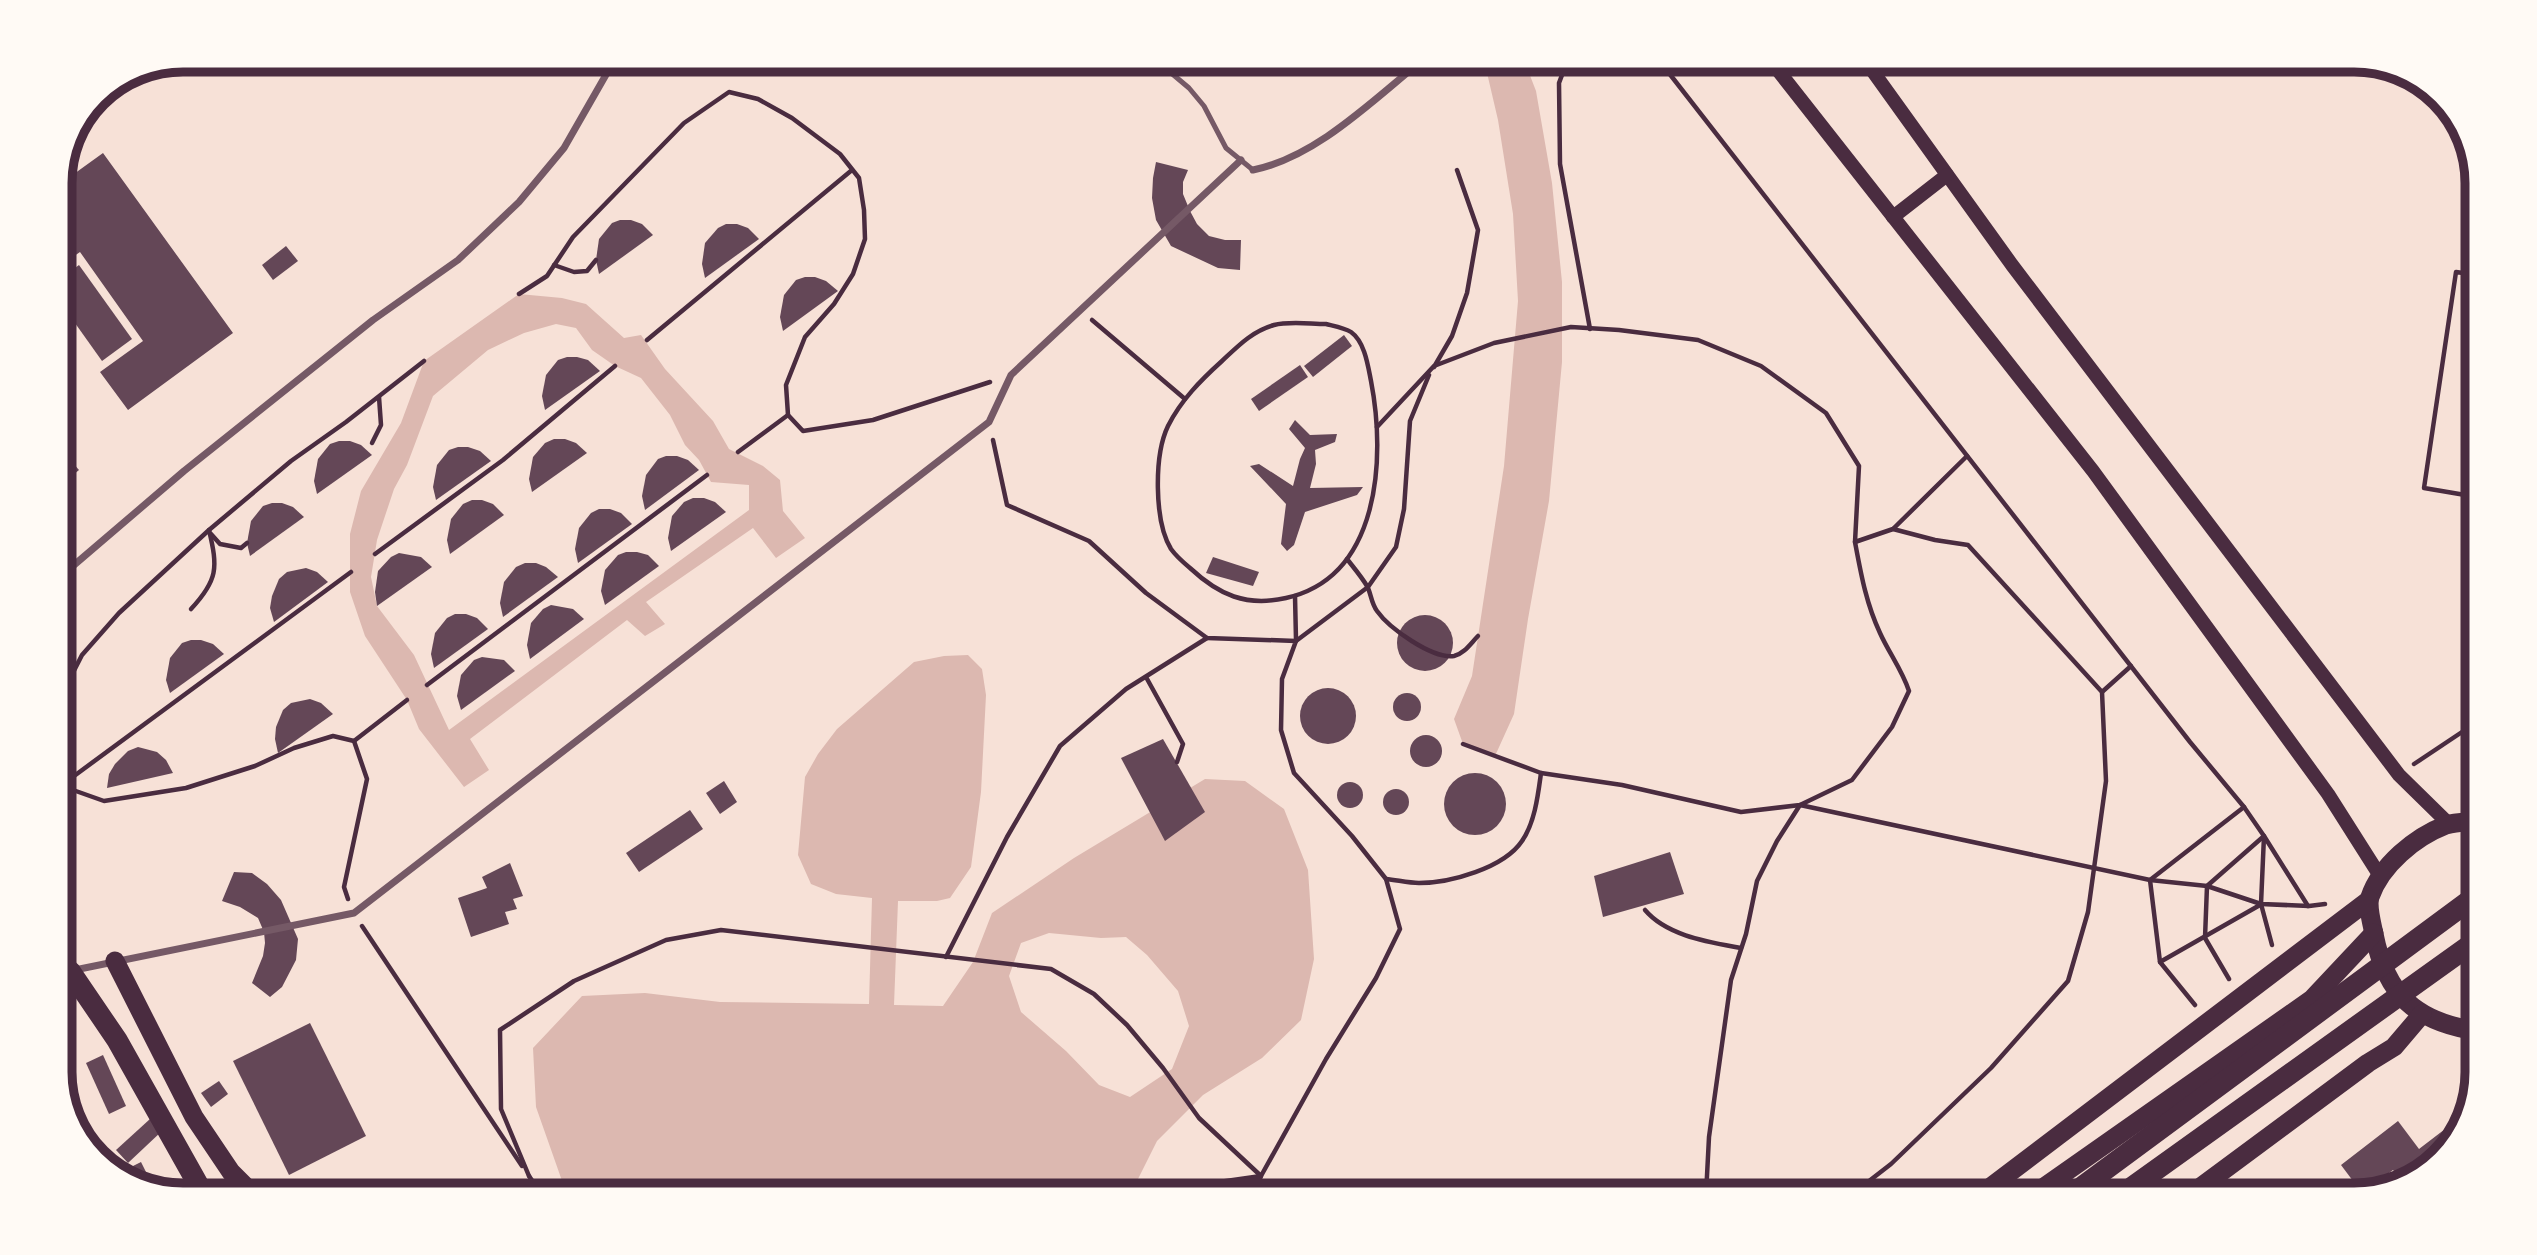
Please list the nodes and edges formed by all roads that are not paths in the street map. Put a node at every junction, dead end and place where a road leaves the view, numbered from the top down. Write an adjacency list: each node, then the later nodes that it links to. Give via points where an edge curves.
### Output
1 (608, 72): 10 (street, via 564,148 519,202 458,260 373,320)
2 (1170, 72): 6 (lane, via 1204,106 1226,148)
3 (1409, 72): 7 (street, via 1303,151 1278,165)
4 (1778, 72): 9 (main road)
5 (1873, 72): 8 (main road)
6 (1241, 160): 7 (lane); 18 (street, via 1011,375 989,422 354,914)
7 (1254, 170)
8 (1947, 175): 9 (main road); 12 (main road, via 2399,775)
9 (1893, 217): 13 (main road, via 2101,482 2328,794)
10 (72, 567)
11 (2465, 822): 12 (highway)
12 (2449, 824): 13 (highway, via 2405,849)
13 (2380, 876): 14 (highway)
14 (2369, 900): 16 (highway); 25 (highway)
15 (2465, 904): 27 (highway)
16 (2374, 933): 21 (highway, via 2381,964 2398,992); 26 (highway, via 2312,999)
17 (2465, 949): 28 (highway)
18 (115, 961): 19 (street); 24 (highway, via 194,1117)
19 (72, 970)
20 (72, 981): 23 (highway, via 117,1040)
21 (2422, 1014): 22 (highway); 29 (highway, via 2394,1047)
22 (2465, 1029)
23 (193, 1183)
24 (242, 1183)
25 (1996, 1183)
26 (2050, 1183)
27 (2087, 1183)
28 (2138, 1183)
29 (2206, 1183)

